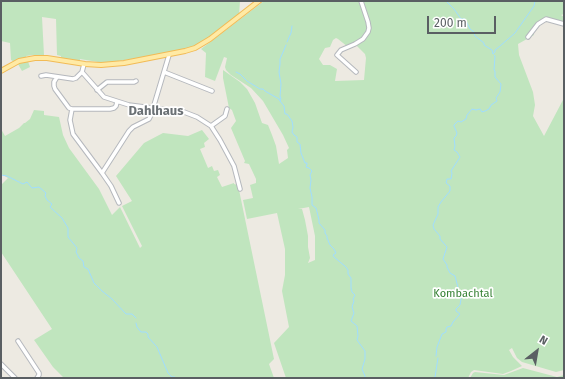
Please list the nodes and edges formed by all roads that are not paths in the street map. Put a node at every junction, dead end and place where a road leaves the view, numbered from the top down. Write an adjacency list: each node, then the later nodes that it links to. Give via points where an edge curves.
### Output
1 (259, 1): 5 (main road, via 210,39 191,49)
2 (361, 1): 10 (street, via 368,22 368,32 361,41 341,50 338,55)
3 (564, 24): 4 (street, via 546,19 538,24)
4 (528, 37)
5 (169, 55): 6 (main road, via 115,64); 9 (street)
6 (84, 64): 7 (main road, via 39,58 19,61); 8 (street)
7 (1, 71)
8 (82, 72): 12 (street, via 73,79); 14 (street)
9 (164, 72): 15 (street); 18 (street)
10 (356, 72)
11 (41, 76): 12 (street)
12 (57, 77): 17 (street, via 54,82 55,89)
13 (136, 81): 14 (street, via 107,82)
14 (97, 90): 16 (street, via 104,97)
15 (212, 91)
16 (118, 102): 17 (street, via 110,109); 18 (street)
17 (72, 109): 21 (street, via 70,120 73,134)
18 (153, 109): 20 (street, via 184,112); 21 (street, via 149,119 129,131)
19 (226, 109): 20 (street, via 225,116)
20 (211, 126): 22 (street, via 234,166)
21 (102, 173): 23 (street)
22 (240, 189)
23 (119, 203)
24 (18, 341): 27 (street, via 39,373)
25 (1, 364): 26 (street)
26 (15, 378)
27 (37, 378)

